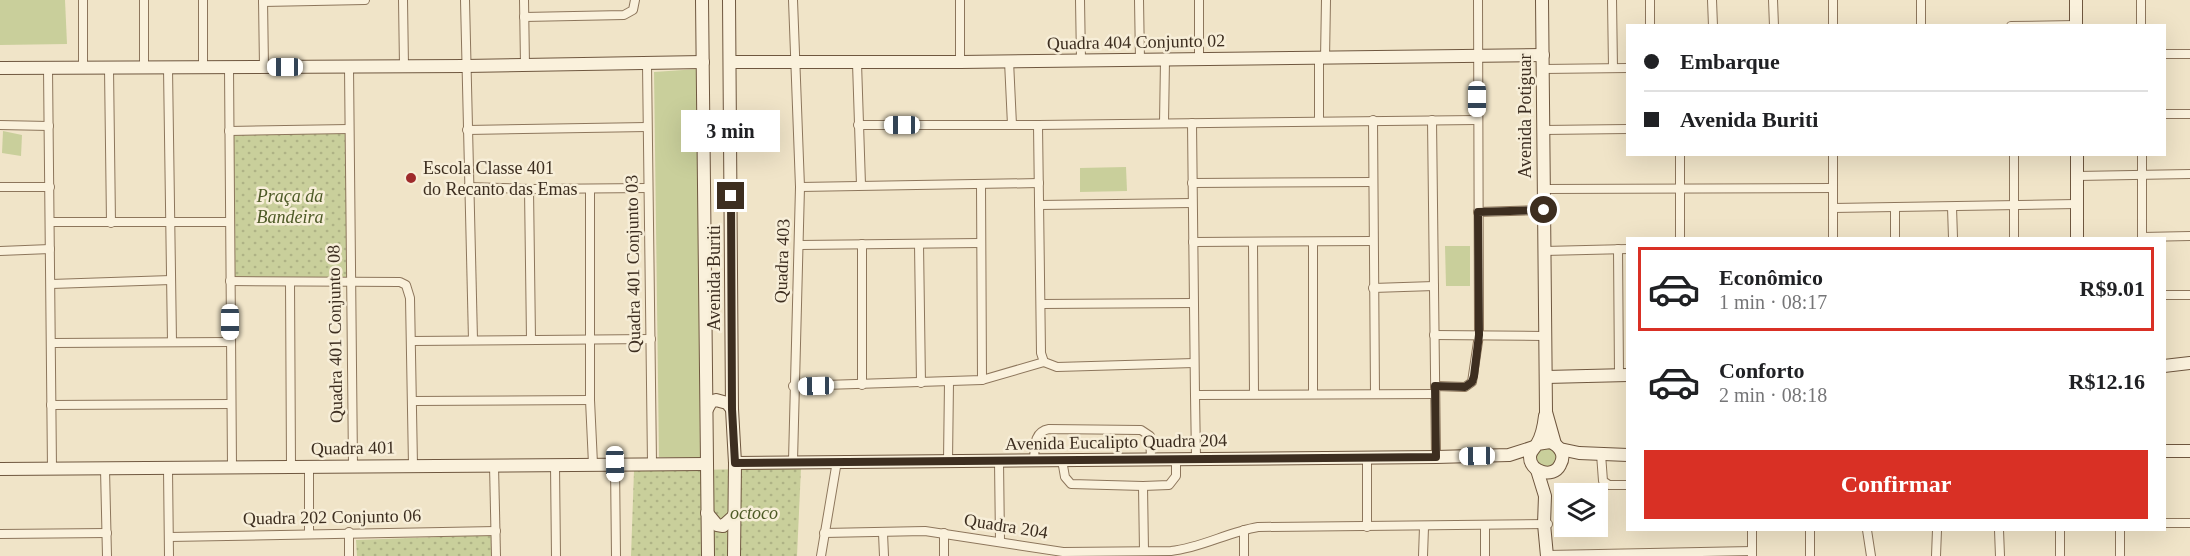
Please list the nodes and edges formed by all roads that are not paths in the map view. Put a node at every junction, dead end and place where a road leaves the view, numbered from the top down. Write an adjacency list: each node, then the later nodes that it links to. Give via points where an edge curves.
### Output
1 (83, 0): 60 (street)
2 (144, 0): 62 (street)
3 (203, 0): 64 (street)
4 (365, 0): 27 (street)
5 (403, 0): 53 (street)
6 (465, 0): 54 (street)
7 (524, 0): 28 (street)
8 (635, 0): 28 (street, via 633,10 624,15)
9 (702, 0): 45 (street, Avenida Buriti)
10 (729, 0): 46 (street, Avenida Buriti)
11 (793, 0): 48 (street, Quadra 403)
12 (960, 0): 50 (street)
13 (1080, 0): 42 (street)
14 (1139, 0): 43 (street)
15 (1199, 0): 40 (street)
16 (1326, 0): 41 (street)
17 (1478, 0): 39 (street)
18 (1542, 0): 38 (street, Avenida Potiguar)
19 (1612, 0): 65 (street)
20 (1650, 0): 29 (street)
21 (1712, 0): 30 (street)
22 (1773, 0): 31 (street)
23 (1833, 0): 32 (street)
24 (1921, 0): 33 (street)
25 (2076, 0): 34 (street)
26 (2141, 0): 35 (street)
27 (263, 1): 56 (street)
28 (524, 17): 52 (street)
29 (1650, 24)
30 (1713, 24)
31 (1774, 24)
32 (1833, 24)
33 (1921, 24)
34 (2076, 24)
35 (2141, 24)
36 (2166, 54): 37 (street)
37 (2190, 54)
38 (1543, 55): 39 (street, Quadra 404 Conjunto 02); 67 (street, Avenida Potiguar)
39 (1477, 57): 41 (street, Quadra 404 Conjunto 02); 74 (street)
40 (1199, 59): 41 (street, Quadra 404 Conjunto 02); 44 (street, Quadra 404 Conjunto 02)
41 (1322, 59): 75 (street)
42 (1081, 60): 43 (street, Quadra 404 Conjunto 02); 47 (street, Quadra 404 Conjunto 02)
43 (1140, 60): 44 (street, Quadra 404 Conjunto 02)
44 (1165, 60): 76 (street)
45 (703, 62): 51 (street); 71 (street, Avenida Buriti)
46 (730, 62): 48 (street, Quadra 404 Conjunto 02); 70 (street, Avenida Buriti)
47 (1009, 62): 50 (street, Quadra 404 Conjunto 02); 80 (street)
48 (794, 63): 49 (street, Quadra 404 Conjunto 02); 105 (street, Quadra 403)
49 (857, 63): 50 (street, Quadra 404 Conjunto 02); 79 (street)
50 (960, 63)
51 (647, 64): 52 (street); 83 (street, Quadra 401 Conjunto 03)
52 (525, 65): 54 (street)
53 (404, 66): 54 (street); 57 (street)
54 (465, 66): 86 (street)
55 (229, 67): 56 (street); 64 (street); 88 (street)
56 (264, 67): 57 (street)
57 (349, 67): 84 (street, Quadra 401 Conjunto 08)
58 (0, 68): 59 (street)
59 (48, 68): 60 (street); 82 (street)
60 (83, 68): 61 (street)
61 (109, 68): 62 (street); 124 (street)
62 (144, 68): 63 (street)
63 (168, 68): 64 (street); 122 (street)
64 (203, 68)
65 (1613, 68): 66 (street); 67 (street)
66 (1626, 68)
67 (1543, 69): 87 (street, Avenida Potiguar)
68 (2166, 114): 69 (street)
69 (2190, 114)
70 (729, 115): 71 (street, via 716,124); 190 (street, Avenida Buriti)
71 (704, 116): 189 (street, Avenida Buriti)
72 (1373, 120): 73 (street); 75 (street); 97 (street)
73 (1432, 120): 74 (street); 151 (street)
74 (1477, 120): 120 (street)
75 (1319, 121): 77 (street)
76 (1164, 123): 77 (street); 81 (street)
77 (1192, 123): 99 (street)
78 (0, 125): 82 (street)
79 (858, 125): 80 (street); 101 (street)
80 (1012, 125): 81 (street)
81 (1038, 125): 98 (street)
82 (49, 126): 103 (street)
83 (647, 127): 86 (street); 106 (street, Quadra 401 Conjunto 03)
84 (350, 129): 88 (street); 148 (street, Quadra 401 Conjunto 08)
85 (1626, 129): 87 (street)
86 (467, 130): 104 (street)
87 (1543, 130): 111 (street, Avenida Potiguar)
88 (230, 131): 123 (street)
89 (1680, 156): 107 (street)
90 (1833, 156): 108 (street)
91 (2014, 156): 115 (street)
92 (2077, 156): 96 (street)
93 (2142, 156): 95 (street)
94 (2190, 174): 95 (street)
95 (2142, 175): 96 (street); 132 (street)
96 (2077, 176): 113 (street)
97 (1373, 182): 99 (street); 134 (street)
98 (1039, 183): 100 (street); 114 (street)
99 (1192, 183): 112 (street)
100 (981, 184): 101 (street); 137 (street)
101 (861, 186): 105 (street)
102 (0, 187): 103 (street)
103 (50, 187): 121 (street)
104 (468, 187): 109 (street); 164 (street)
105 (800, 187): 141 (street, Quadra 403)
106 (648, 188): 110 (street); 163 (street, Quadra 401 Conjunto 03)
107 (1680, 188): 108 (street); 111 (street); 126 (street)
108 (1833, 188): 117 (street)
109 (529, 189): 110 (street); 161 (street)
110 (590, 189): 162 (street)
111 (1544, 189): 119 (street, Avenida Potiguar)
112 (1192, 203): 114 (street); 135 (street)
113 (2076, 204): 115 (street); 131 (street)
114 (1039, 205): 156 (street)
115 (2014, 205): 116 (street); 130 (street)
116 (1952, 207): 118 (street); 129 (street)
117 (1833, 208): 118 (street); 127 (street)
118 (1895, 208): 128 (street)
119 (1544, 210): 120 (street); 145 (street, Avenida Potiguar)
120 (1478, 212): 159 (street)
121 (50, 222): 124 (street); 142 (street)
122 (170, 222): 123 (street); 124 (street); 146 (street)
123 (230, 222): 147 (street)
124 (111, 223)
125 (2190, 236): 133 (street)
126 (1680, 237)
127 (1833, 237)
128 (1895, 237)
129 (1953, 237)
130 (2014, 237)
131 (2077, 237)
132 (2142, 237)
133 (2166, 237)
134 (1372, 241): 136 (street); 152 (street)
135 (1193, 242): 138 (street); 155 (street)
136 (1313, 242): 138 (street); 182 (street)
137 (980, 243): 140 (street); 175 (street)
138 (1253, 243): 181 (street)
139 (862, 244): 140 (street); 141 (street); 178 (street)
140 (919, 244): 177 (street)
141 (800, 245): 179 (street, Quadra 403)
142 (50, 249): 144 (street); 150 (street)
143 (1623, 249): 145 (street); 157 (street)
144 (0, 250)
145 (1544, 251): 160 (street, Avenida Potiguar)
146 (171, 280): 150 (street); 166 (street)
147 (230, 281): 149 (street); 167 (street)
148 (350, 281): 149 (street); 165 (street, via 406,285); 217 (street, Quadra 401 Conjunto 08)
149 (290, 282): 220 (street)
150 (51, 284): 168 (street)
151 (1434, 286): 152 (street); 158 (street)
152 (1373, 288): 183 (street)
153 (2166, 295): 154 (street)
154 (2190, 295)
155 (1193, 303): 156 (street); 170 (street)
156 (1041, 304): 169 (street)
157 (1624, 310): 173 (street)
158 (1434, 335): 159 (street); 180 (street)
159 (1479, 335): 160 (street); 180 (street, via 1472,382 1465,387)
160 (1544, 336): 174 (street, Avenida Potiguar)
161 (531, 339): 162 (street); 164 (street)
162 (592, 339): 163 (street); 185 (street)
163 (651, 339): 210 (street, Quadra 401 Conjunto 03)
164 (473, 340): 165 (street)
165 (411, 341): 186 (street)
166 (172, 342): 167 (street); 168 (street)
167 (230, 342): 187 (street)
168 (52, 343): 188 (street)
169 (1044, 362): 170 (street, via 1057,367); 175 (street)
170 (1194, 363): 184 (street)
171 (2190, 363): 172 (street)
172 (2166, 366)
173 (1623, 375): 174 (street)
174 (1546, 377): 191 (street, Avenida Potiguar)
175 (982, 380): 176 (street)
176 (949, 382): 177 (street); 207 (street)
177 (921, 383): 178 (street)
178 (862, 385): 179 (street)
179 (793, 386): 205 (street, Quadra 403)
180 (1435, 390): 183 (street); 200 (street)
181 (1254, 394): 182 (street); 184 (street)
182 (1313, 394): 183 (street)
183 (1375, 394)
184 (1194, 395): 202 (street)
185 (590, 400): 186 (street); 212 (street)
186 (412, 401): 218 (street)
187 (231, 404): 188 (street); 219 (street)
188 (51, 405): 226 (street)
189 (707, 409): 190 (street, via 716,400); 214 (street, Avenida Buriti)
190 (732, 409): 211 (street, Avenida Buriti)
191 (1546, 412): 192 (street, Avenida Potiguar); 193 (street, Avenida Potiguar)
192 (1535, 446): 193 (street, via 1546,441); 198 (street); 224 (street, Avenida Potiguar, via 1530,456)
193 (1557, 446): 196 (street); 222 (street, Avenida Potiguar, via 1562,455)
194 (2166, 451): 195 (street)
195 (2190, 451)
196 (1603, 455): 197 (street); 222 (street, via 1580,458); 228 (street, via 1603,482)
197 (1626, 455)
198 (1498, 456): 200 (street, Avenida Eucalipto Quadra 204); 224 (street)
199 (1367, 457): 200 (street, Avenida Eucalipto Quadra 204); 202 (street, Avenida Eucalipto Quadra 204); 235 (street)
200 (1436, 457)
201 (1151, 458): 203 (street, Avenida Eucalipto Quadra 204); 204 (street, Avenida Eucalipto Quadra 204); 209 (street, via 1150,436 1141,430 1049,429 1037,437)
202 (1196, 458): 203 (street, Avenida Eucalipto Quadra 204)
203 (1176, 459): 229 (street, via 1176,476 1169,485)
204 (1062, 460): 209 (street, Avenida Eucalipto Quadra 204); 229 (street, via 1065,477 1071,484)
205 (793, 461): 206 (street, Avenida Eucalipto Quadra 204); 211 (street, Avenida Eucalipto Quadra 204)
206 (837, 461): 207 (street, Avenida Eucalipto Quadra 204); 250 (street)
207 (948, 461): 208 (street, Avenida Eucalipto Quadra 204)
208 (999, 461): 209 (street, Avenida Eucalipto Quadra 204); 255 (street)
209 (1034, 461)
210 (652, 463): 213 (street, Quadra 401); 214 (street, Quadra 401)
211 (735, 463): 231 (street, Avenida Buriti)
212 (593, 464): 213 (street, Quadra 401); 216 (street, Quadra 401)
213 (615, 464): 266 (street)
214 (706, 464): 230 (street, Avenida Buriti)
215 (494, 465): 216 (street, Quadra 401); 218 (street, Quadra 401); 239 (street)
216 (555, 465): 265 (street)
217 (354, 466): 218 (street, Quadra 401); 221 (street, Quadra 401)
218 (412, 466)
219 (232, 467): 220 (street, Quadra 401); 223 (street, Quadra 401)
220 (291, 467): 221 (street, Quadra 401)
221 (309, 467): 249 (street)
222 (1558, 467): 224 (street, via 1547,473); 237 (street, Avenida Potiguar, via 1551,486)
223 (168, 468): 227 (street, Quadra 401); 254 (street)
224 (1535, 468): 237 (street, Avenida Potiguar, via 1544,489)
225 (0, 469): 226 (street, Quadra 401)
226 (52, 469): 227 (street, Quadra 401)
227 (105, 469): 248 (street)
228 (1626, 485)
229 (1143, 486): 256 (street)
230 (707, 513): 231 (street, via 717,525 723,526); 267 (street, Avenida Buriti)
231 (734, 516): 268 (street, Avenida Buriti)
232 (2166, 523): 233 (street)
233 (2190, 523)
234 (1485, 526): 236 (street, Quadra 204); 237 (street, Quadra 204); 274 (street)
235 (1367, 527): 236 (street, Quadra 204); 238 (street, Quadra 204)
236 (1424, 527): 273 (street)
237 (1546, 528): 275 (street, Avenida Potiguar)
238 (1244, 530): 257 (street, Quadra 204); 272 (street)
239 (496, 531): 247 (street, Quadra 202 Conjunto 06); 264 (street)
240 (1752, 531): 260 (street)
241 (1810, 531): 276 (street)
242 (1867, 531): 277 (street)
243 (1937, 531): 278 (street)
244 (1999, 531): 279 (street)
245 (2060, 531): 280 (street)
246 (2120, 531): 281 (street)
247 (349, 532): 249 (street, Quadra 202 Conjunto 06); 263 (street)
248 (106, 533): 253 (street); 261 (street)
249 (309, 533): 254 (street, Quadra 202 Conjunto 06)
250 (824, 533): 251 (street, Quadra 204); 269 (street)
251 (883, 533): 252 (street, Quadra 204); 270 (street)
252 (944, 533): 255 (street, Quadra 204); 271 (street, Quadra 204)
253 (0, 534)
254 (169, 537): 262 (street)
255 (1000, 541): 258 (street, Quadra 204)
256 (1144, 551): 257 (street, Quadra 204); 259 (street, Quadra 204)
257 (1185, 553)
258 (1063, 554): 259 (street, Quadra 204)
259 (1125, 554)
260 (1752, 554): 275 (street)
261 (107, 556)
262 (169, 556)
263 (349, 556)
264 (496, 556)
265 (556, 556)
266 (616, 556)
267 (708, 556)
268 (734, 556)
269 (821, 556)
270 (884, 556)
271 (944, 556)
272 (1244, 556)
273 (1423, 556)
274 (1485, 556)
275 (1547, 556)
276 (1810, 556)
277 (1871, 556)
278 (1936, 556)
279 (2000, 556)
280 (2060, 556)
281 (2120, 556)

